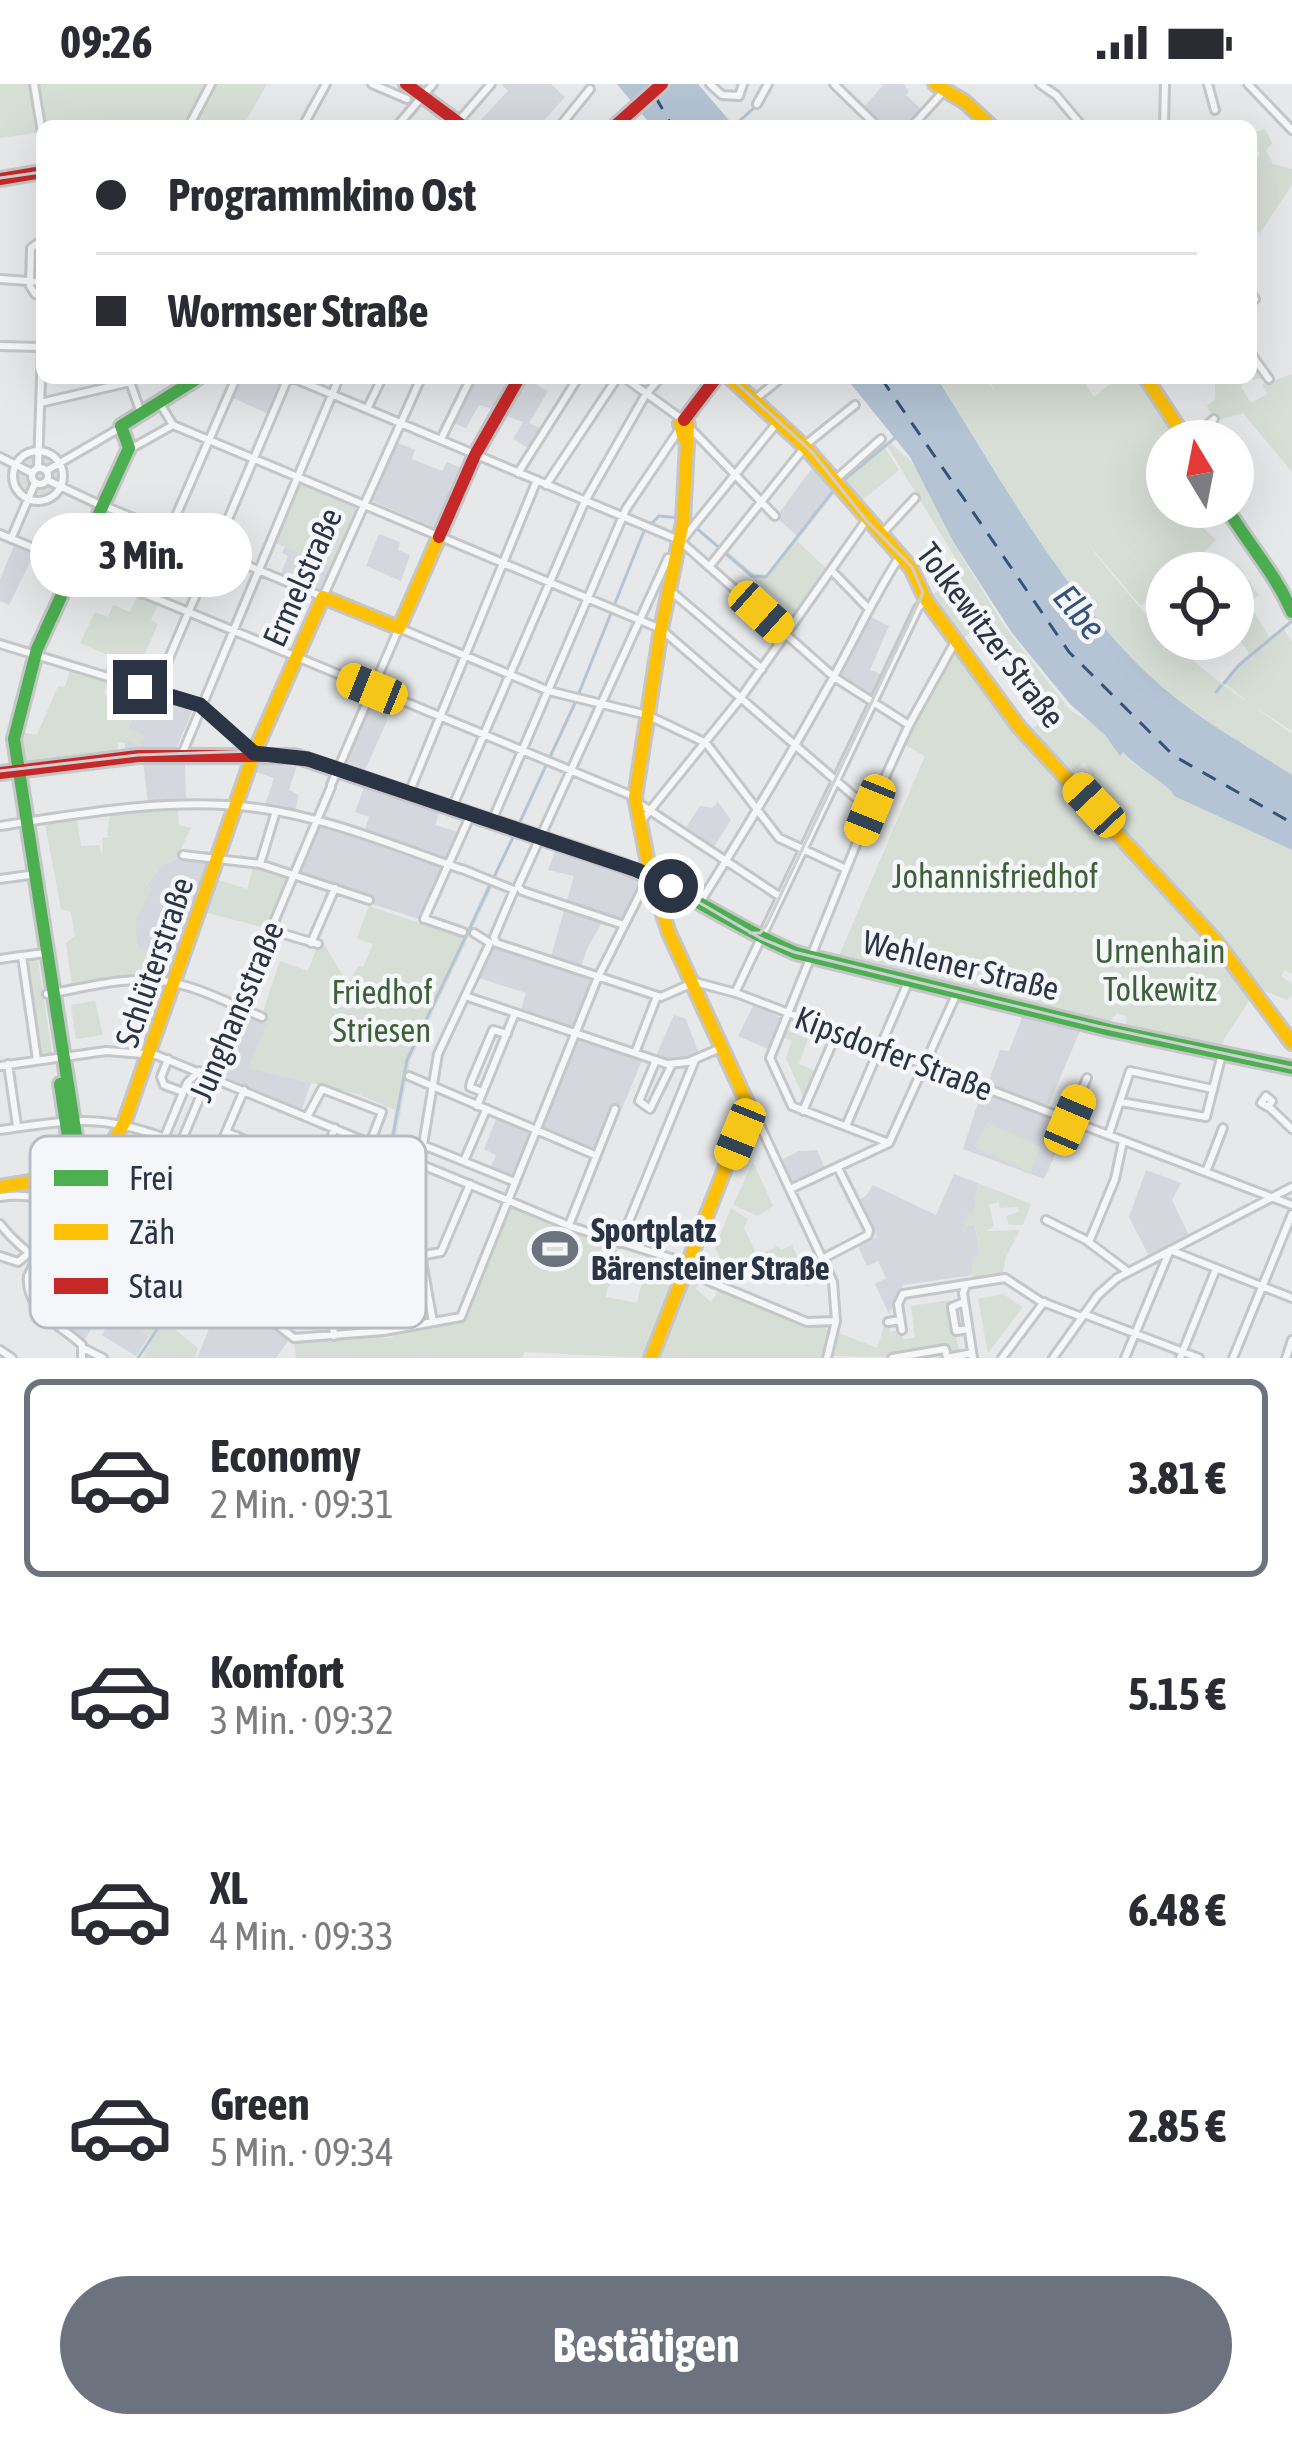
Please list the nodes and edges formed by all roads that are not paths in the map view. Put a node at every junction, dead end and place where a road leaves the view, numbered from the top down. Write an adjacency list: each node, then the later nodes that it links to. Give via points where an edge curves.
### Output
1 (34, 84): 21 (street)
2 (212, 84): 22 (street)
3 (326, 84): 23 (street)
4 (372, 84): 18 (street)
5 (433, 84): 18 (street)
6 (491, 84): 25 (street)
7 (662, 84): 27 (main road)
8 (710, 84): 9 (street, via 739,96)
9 (743, 84)
10 (768, 84): 19 (street)
11 (834, 84): 28 (street)
12 (1040, 84): 31 (street)
13 (1165, 84): 32 (street)
14 (1208, 84): 20 (street)
15 (1248, 84): 33 (street)
16 (940, 87): 29 (street); 30 (main road)
17 (590, 89): 26 (street)
18 (412, 95): 24 (main road)
19 (757, 104)
20 (1215, 110)
21 (40, 120)
22 (192, 120)
23 (306, 120)
24 (454, 120)
25 (464, 120)
26 (565, 120)
27 (622, 120)
28 (871, 120)
29 (916, 120)
30 (982, 120)
31 (1077, 120)
32 (1164, 120)
33 (1292, 130)
34 (36, 173): 35 (main road)
35 (0, 179)
36 (36, 244): 39 (street)
37 (0, 279): 39 (street)
38 (36, 282): 39 (street)
39 (30, 283): 40 (street)
40 (36, 294)
41 (36, 344): 42 (street)
42 (0, 346)
43 (1257, 362): 44 (street)
44 (1269, 379)
45 (40, 384): 69 (street)
46 (114, 384): 69 (street)
47 (131, 384): 72 (street)
48 (188, 384): 68 (main road)
49 (233, 384): 80 (street)
50 (287, 384): 87 (street)
51 (306, 384): 65 (street)
52 (336, 384): 65 (street)
53 (379, 384): 71 (street)
54 (418, 384): 75 (street, Ermelstraße)
55 (468, 384): 81 (street)
56 (516, 384): 85 (main road)
57 (574, 384): 90 (street)
58 (617, 384): 95 (street)
59 (630, 384): 66 (street)
60 (655, 384): 66 (street)
61 (712, 384): 77 (main road)
62 (737, 384): 67 (main road, Tolkewitzer Straße)
63 (774, 384): 67 (street)
64 (1151, 384): 73 (main road)
65 (332, 394): 71 (street); 93 (street)
66 (646, 394): 77 (street); 100 (street)
67 (754, 400): 74 (main road, Tolkewitzer Straße)
68 (159, 402): 72 (main road); 76 (street)
69 (39, 403): 84 (street)
70 (855, 405): 82 (street)
71 (367, 409): 75 (street)
72 (141, 413): 78 (main road)
73 (1176, 420)
74 (778, 421): 82 (main road, Tolkewitzer Straße); 92 (street)
75 (400, 423): 81 (street); 103 (street, Ermelstraße)
76 (173, 425): 80 (street); 83 (street)
77 (683, 425): 92 (street); 105 (street); 107 (main road)
78 (120, 428): 83 (main road); 88 (street)
79 (881, 439): 96 (street)
80 (209, 440): 87 (street); 109 (street)
81 (440, 440): 85 (street)
82 (806, 447): 96 (main road, Tolkewitzer Straße); 101 (street)
83 (129, 448): 102 (main road)
84 (39, 451): 88 (street); 89 (street); 91 (street)
85 (476, 454): 90 (street); 111 (main road)
86 (0, 457): 89 (street)
87 (253, 458): 93 (street); 115 (street)
88 (60, 463): 91 (street); 97 (street)
89 (16, 464): 91 (street); 99 (street, via 14,484)
90 (518, 472): 94 (street)
91 (41, 473): 97 (street); 99 (street)
92 (736, 475): 101 (street); 107 (street)
93 (297, 476): 103 (street); 121 (street)
94 (537, 480): 95 (street); 118 (street)
95 (546, 484): 100 (street)
96 (836, 484): 106 (main road, Tolkewitzer Straße)
97 (62, 486): 99 (street, via 46,500); 102 (street)
98 (915, 498): 112 (street)
99 (28, 500): 113 (street)
100 (585, 501): 105 (street); 123 (street)
101 (761, 502): 104 (street); 120 (street)
102 (103, 504): 109 (street); 119 (main road)
103 (364, 504): 111 (street); 126 (street, Ermelstraße)
104 (775, 516)
105 (623, 517): 114 (street); 127 (street)
106 (866, 521): 112 (main road, Tolkewitzer Straße); 122 (street)
107 (689, 523): 114 (main road)
108 (1239, 528): 131 (main road)
109 (169, 531): 115 (street); 125 (street)
110 (0, 534): 113 (street)
111 (440, 535): 118 (street); 133 (main road)
112 (880, 536): 116 (main road, Tolkewitzer Straße)
113 (11, 539): 119 (street)
114 (679, 540): 117 (main road); 120 (street)
115 (214, 550): 121 (street); 130 (street)
116 (900, 556): 128 (main road, Tolkewitzer Straße); 129 (street)
117 (675, 559): 124 (main road); 132 (street, via 668,558)
118 (503, 561): 123 (street); 139 (street)
119 (75, 566): 125 (street); 140 (main road)
120 (710, 567): 136 (street)
121 (258, 569): 126 (street); 135 (street)
122 (832, 572): 129 (street); 136 (street)
123 (550, 580): 127 (street); 143 (street)
124 (669, 590): 134 (main road); 142 (street)
125 (142, 594): 130 (street)
126 (323, 597): 133 (main road); 141 (main road, Ermelstraße)
127 (589, 597): 132 (street); 147 (street)
128 (926, 601): 137 (main road, Tolkewitzer Straße); 149 (street)
129 (867, 607): 144 (street)
130 (187, 612): 135 (street); 146 (street)
131 (1292, 612)
132 (640, 618): 134 (street); 150 (street)
133 (400, 628): 139 (street); 145 (street, Junghansstraße)
134 (661, 629): 148 (street); 152 (main road)
135 (232, 631): 141 (street); 151 (street)
136 (788, 635): 142 (street); 144 (street)
137 (956, 642): 154 (street); 226 (main road, Tolkewitzer Straße, via 1019,727 1215,940)
138 (0, 644): 140 (street)
139 (465, 655): 143 (street); 153 (street)
140 (35, 656): 146 (street); 156 (main road)
141 (296, 658): 145 (street); 161 (main road, Ermelstraße)
142 (762, 669): 148 (street)
143 (509, 674): 147 (street); 155 (street)
144 (834, 677): 149 (street); 158 (street)
145 (372, 689): 153 (street); 163 (street, Junghansstraße)
146 (155, 691): 151 (street)
147 (548, 691): 150 (street); 159 (street)
148 (740, 699): 157 (street); 158 (street)
149 (872, 702): 154 (street); 166 (street)
150 (602, 704): 152 (street); 165 (street)
151 (200, 705): 160 (street); 161 (street)
152 (647, 716): 157 (street); 168 (main road)
153 (438, 717): 155 (street); 167 (street)
154 (909, 725): 172 (street)
155 (483, 735): 159 (street); 170 (street)
156 (7, 737): 162 (main road)
157 (706, 743): 171 (street); 174 (street)
158 (795, 748): 166 (street); 174 (street)
159 (522, 751): 165 (street); 178 (street)
160 (182, 752): 161 (main road, Wehlener Straße); 162 (main road, Wehlener Straße)
161 (254, 753): 163 (main road, Wehlener Straße); 169 (main road, Schlüterstraße)
162 (18, 770): 164 (main road, Wehlener Straße); 179 (main road)
163 (338, 770): 167 (main road, Wehlener Straße); 177 (street, Junghansstraße)
164 (0, 772)
165 (571, 772): 168 (street); 181 (street)
166 (834, 780): 172 (street); 182 (street)
167 (409, 794): 170 (main road, Wehlener Straße)
168 (635, 799): 171 (street); 176 (main road)
169 (236, 806): 173 (street); 179 (street); 184 (main road, Schlüterstraße)
170 (452, 808): 175 (main road, Wehlener Straße)
171 (650, 810): 176 (street); 185 (street)
172 (870, 810): 188 (street)
173 (276, 811): 177 (street); 186 (street)
174 (759, 812): 182 (street); 185 (street)
175 (471, 814): 178 (main road, Wehlener Straße); 187 (street)
176 (639, 820): 191 (main road)
177 (316, 821): 187 (street); 190 (street, Junghansstraße)
178 (493, 821): 181 (main road, Wehlener Straße)
179 (26, 822): 180 (street); 189 (main road)
180 (0, 826)
181 (542, 838): 191 (main road, Wehlener Straße); 195 (street)
182 (800, 850): 188 (street); 196 (street)
183 (183, 855): 184 (street)
184 (218, 856): 186 (street); 212 (main road, Schlüterstraße)
185 (727, 861): 196 (street); 199 (street)
186 (260, 864): 190 (street)
187 (450, 865): 195 (street); 202 (street, via 423,918)
188 (846, 869): 208 (street)
189 (33, 874): 192 (street); 206 (main road)
190 (294, 874): 194 (street); 201 (street, Junghansstraße)
191 (650, 875): 193 (main road, Wehlener Straße); 197 (main road); 200 (street)
192 (0, 879)
193 (671, 886): 197 (main road); 199 (main road, Wehlener Straße)
194 (334, 888): 198 (street); 201 (street, via 314,944)
195 (516, 889): 200 (street); 205 (street)
196 (779, 896): 204 (street)
197 (657, 897): 213 (main road)
198 (368, 901)
199 (699, 904): 204 (main road, Wehlener Straße)
200 (624, 926): 210 (street)
201 (270, 930): 219 (street, Junghansstraße)
202 (463, 932)
203 (474, 934): 205 (street)
204 (760, 938): 208 (main road, Wehlener Straße); 216 (street)
205 (492, 941): 210 (street); 217 (street)
206 (44, 953): 207 (street); 215 (main road)
207 (22, 956): 209 (street); 234 (street)
208 (811, 957): 211 (main road, Wehlener Straße); 221 (street)
209 (0, 959)
210 (598, 976): 218 (street); 224 (street)
211 (909, 980): 214 (main road, Wehlener Straße); 228 (street)
212 (175, 983): 215 (street); 219 (street); 230 (main road, Schlüterstraße)
213 (692, 983): 216 (street, Kipsdorfer Straße); 218 (street); 227 (main road)
214 (957, 992): 231 (main road, Wehlener Straße, via 1104,1034); 239 (street)
215 (51, 993): 232 (main road)
216 (735, 993): 221 (street, Kipsdorfer Straße)
217 (465, 996): 220 (street); 245 (street, via 438,1054)
218 (658, 996): 229 (street)
219 (238, 1007): 222 (street); 242 (street, Junghansstraße)
220 (515, 1013): 224 (street); 225 (street)
221 (788, 1013): 223 (street, Kipsdorfer Straße); 255 (street, via 770,1064 789,1103)
222 (262, 1017)
223 (837, 1032): 228 (street, Kipsdorfer Straße); 255 (street)
224 (575, 1033): 229 (street); 267 (street)
225 (506, 1034): 248 (street); 248 (street, via 493,1030 471,1082)
226 (1292, 1042)
227 (723, 1047): 236 (street); 256 (main road)
228 (880, 1047): 239 (street, Kipsdorfer Straße); 261 (street)
229 (634, 1053): 235 (street)
230 (151, 1054): 232 (street); 233 (street); 260 (main road, Schlüterstraße)
231 (1222, 1054): 240 (main road, Wehlener Straße); 246 (street)
232 (60, 1057): 234 (street); 258 (main road)
233 (169, 1059): 241 (street); 249 (street, Junghansstraße, via 160,1078)
234 (37, 1060): 238 (street)
235 (656, 1060): 237 (street); 237 (street, via 639,1101 650,1109)
236 (695, 1060): 237 (street); 304 (street)
237 (672, 1064)
238 (4, 1065): 262 (street)
239 (924, 1065): 259 (street, Kipsdorfer Straße); 282 (street)
240 (1292, 1068)
241 (199, 1072): 242 (street); 249 (street, Junghansstraße)
242 (209, 1076): 247 (street); 273 (street, Junghansstraße)
243 (409, 1076): 245 (street)
244 (1087, 1078): 259 (street)
245 (433, 1087): 251 (street); 279 (street)
246 (1213, 1089): 250 (street, via 1203,1119); 250 (street, via 1130,1071)
247 (244, 1090): 257 (street); 268 (street)
248 (482, 1092): 251 (street)
249 (183, 1093): 272 (street, Junghansstraße)
250 (1121, 1102): 280 (street)
251 (477, 1106): 254 (street)
252 (1269, 1106): 265 (street)
253 (615, 1109): 284 (street)
254 (486, 1110): 267 (street); 285 (street)
255 (803, 1112): 261 (street)
256 (748, 1114): 294 (street); 311 (main road)
257 (308, 1117): 263 (street); 278 (street, via 322,1089 380,1109)
258 (69, 1120): 260 (street); 262 (street); 269 (main road)
259 (1070, 1120): 280 (street, Kipsdorfer Straße)
260 (124, 1123): 270 (main road, Schlüterstraße); 271 (street)
261 (846, 1127): 282 (street)
262 (18, 1128): 266 (street)
263 (334, 1128): 276 (street); 277 (street)
264 (1223, 1128): 288 (street)
265 (1292, 1129)
266 (2, 1130)
267 (536, 1130): 284 (street); 290 (street)
268 (226, 1132): 274 (street); 275 (street)
269 (72, 1136)
270 (116, 1136)
271 (161, 1136)
272 (164, 1136)
273 (184, 1136)
274 (224, 1136)
275 (237, 1136)
276 (331, 1136)
277 (353, 1136)
278 (371, 1136)
279 (425, 1136)
280 (1108, 1136): 281 (street, Kipsdorfer Straße)
281 (1123, 1141): 288 (street, Kipsdorfer Straße); 303 (street)
282 (889, 1143): 287 (street)
283 (426, 1146): 285 (street)
284 (595, 1155): 302 (street)
285 (464, 1161): 290 (street)
286 (426, 1166): 291 (street)
287 (838, 1168): 294 (street); 310 (street, via 868,1235)
288 (1206, 1172): 297 (street, Kipsdorfer Straße)
289 (30, 1182): 292 (main road)
290 (515, 1182): 298 (street)
291 (470, 1184): 298 (street); 307 (street, via 441,1252)
292 (0, 1186)
293 (1292, 1187): 297 (street)
294 (790, 1190): 310 (street)
295 (30, 1195): 296 (street)
296 (0, 1197)
297 (1272, 1198): 299 (street, Kipsdorfer Straße); 305 (street)
298 (508, 1200): 302 (street); 321 (street, via 460,1317)
299 (1292, 1209): 315 (street)
300 (1046, 1220): 303 (street)
301 (0, 1224): 306 (street)
302 (569, 1225): 304 (street)
303 (1089, 1242): 313 (street)
304 (620, 1243): 311 (street)
305 (1170, 1250): 312 (street); 313 (street); 330 (street)
306 (30, 1253)
307 (426, 1255)
308 (0, 1256): 309 (street)
309 (30, 1257)
310 (822, 1259): 320 (street)
311 (685, 1266): 320 (street, via 808,1322); 341 (main road)
312 (1216, 1269): 315 (street); 335 (street)
313 (1127, 1271): 319 (street)
314 (426, 1284): 321 (street)
315 (1262, 1286): 317 (street); 349 (street)
316 (965, 1287): 318 (street, via 1005,1278); 322 (street, via 903,1294 901,1325); 336 (street, via 964,1302 952,1307 956,1331 968,1329)
317 (1292, 1298)
318 (1043, 1302): 319 (street); 345 (street)
319 (1083, 1315): 330 (street); 346 (street)
320 (836, 1321): 342 (street)
321 (433, 1322): 323 (street)
322 (888, 1322)
323 (426, 1323)
324 (59, 1328): 333 (street)
325 (280, 1328): 331 (street, via 291,1337)
326 (333, 1328): 331 (street)
327 (383, 1328): 329 (street)
328 (400, 1328): 329 (street)
329 (384, 1331): 331 (street)
330 (1135, 1334): 335 (street); 347 (street)
331 (334, 1336)
332 (1292, 1340): 350 (street)
333 (83, 1348): 339 (street); 340 (street)
334 (0, 1350): 338 (street)
335 (1181, 1355): 348 (street)
336 (973, 1356): 337 (street)
337 (959, 1357): 344 (street)
338 (12, 1358)
339 (82, 1358)
340 (103, 1358)
341 (651, 1358)
342 (827, 1358)
343 (892, 1358): 344 (street, via 945,1349)
344 (947, 1358)
345 (1002, 1358)
346 (1052, 1358)
347 (1125, 1358)
348 (1199, 1358)
349 (1233, 1358)
350 (1286, 1358)

